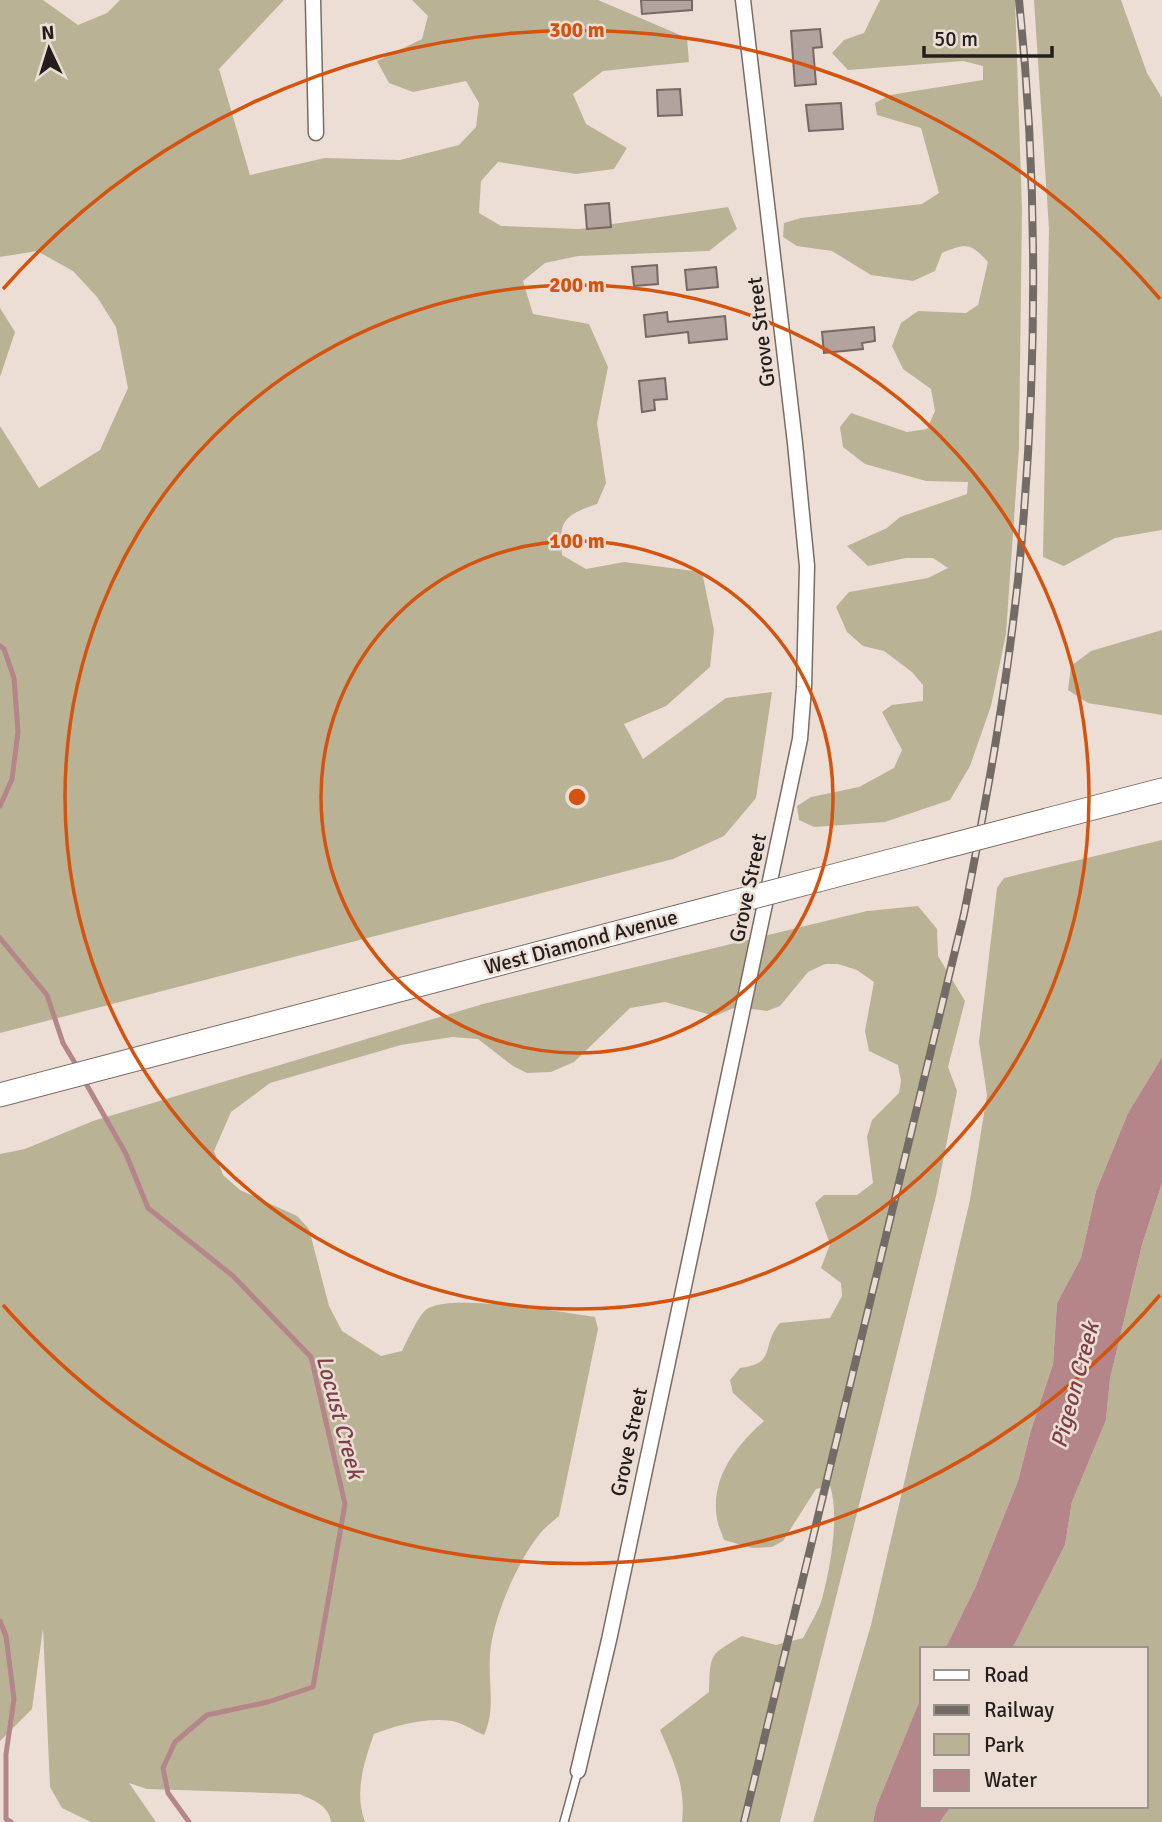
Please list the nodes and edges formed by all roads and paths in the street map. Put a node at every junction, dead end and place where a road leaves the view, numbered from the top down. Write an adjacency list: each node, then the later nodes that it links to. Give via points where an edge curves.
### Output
1 (313, 0): 3 (street)
2 (743, 0): 6 (street, Grove Street, via 807,566 800,739)
3 (316, 133)
4 (1162, 790): 5 (main road, West Diamond Avenue, bridge)
5 (0, 1095)
6 (578, 1771): 7 (lane)
7 (564, 1822)

